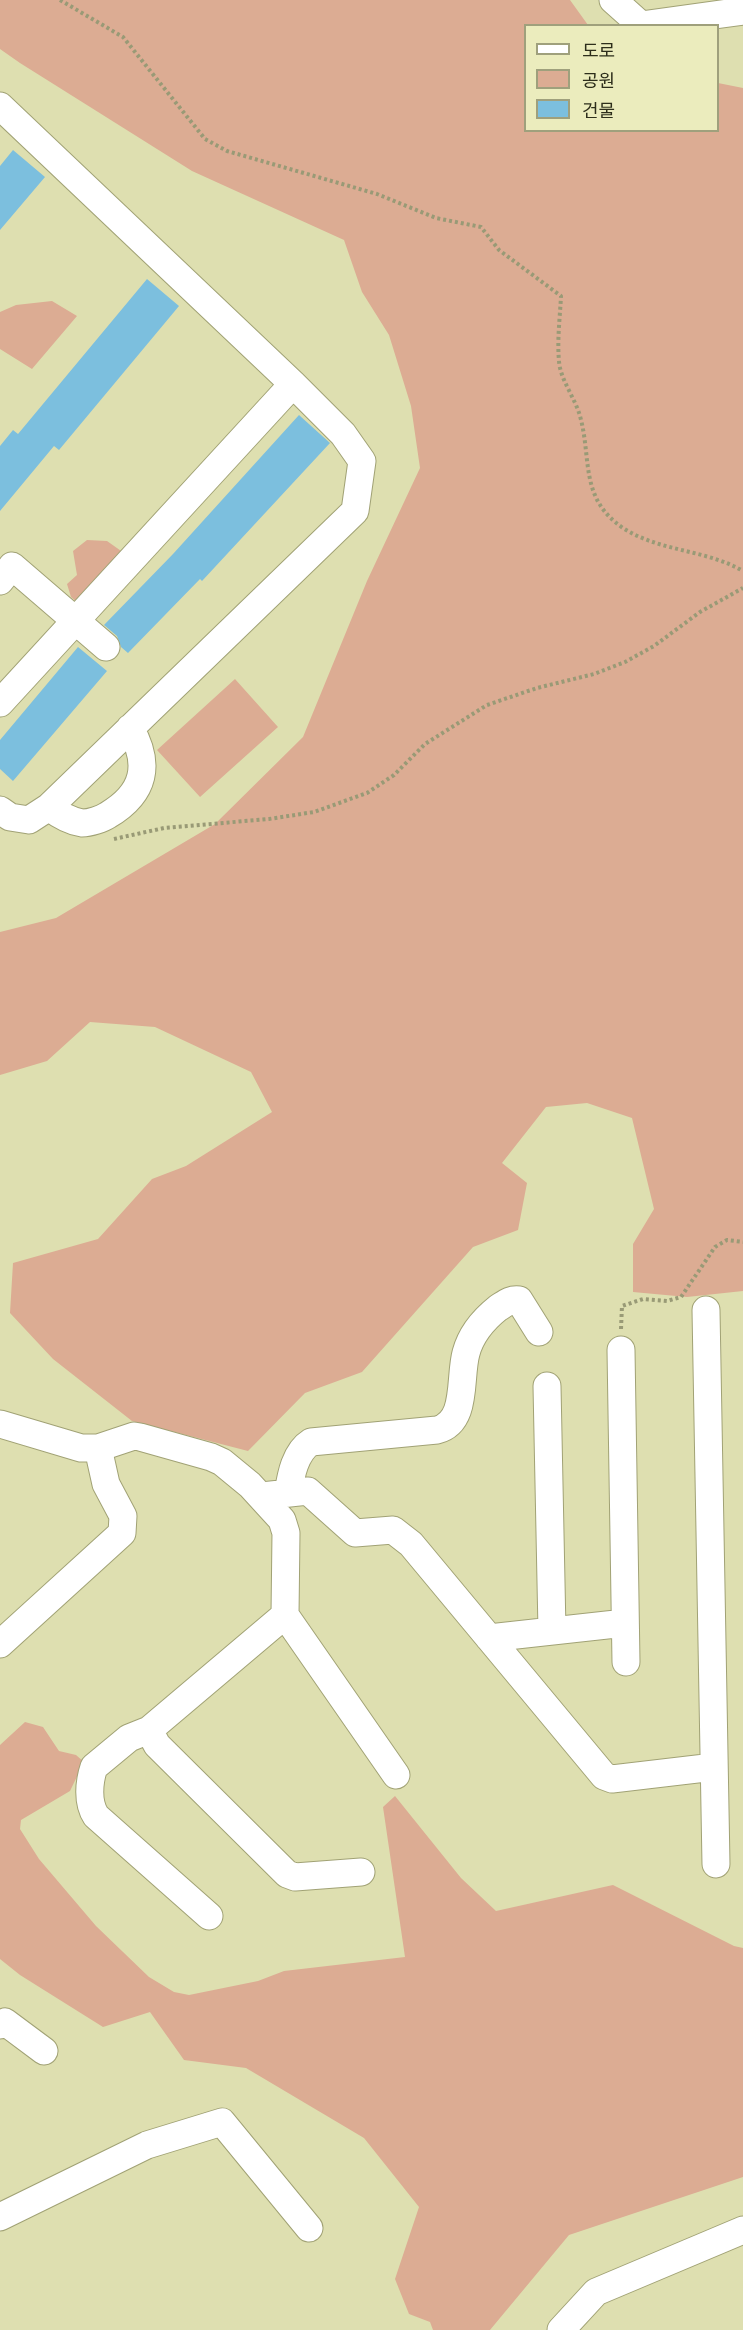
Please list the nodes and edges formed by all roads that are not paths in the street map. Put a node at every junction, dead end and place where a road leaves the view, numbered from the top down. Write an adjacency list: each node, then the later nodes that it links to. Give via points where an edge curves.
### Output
1 (613, 0): 3 (street)
2 (743, 11): 4 (street)
3 (639, 24)
4 (647, 24)
5 (0, 106): 6 (street)
6 (293, 384): 8 (street); 11 (street, via 343,434 362,461 355,511)
7 (0, 581): 8 (street, via 12,566)
8 (76, 620): 9 (street); 10 (street)
9 (106, 647)
10 (0, 703)
11 (130, 728): 12 (street); 12 (street, via 142,755 141,777 130,798 102,818 83,823)
12 (49, 807): 13 (street, via 29,820 10,817)
13 (0, 810)
14 (706, 1310): 28 (street)
15 (539, 1332): 20 (street, via 519,1300 509,1300 483,1320 466,1352 453,1422 437,1430 312,1442 306,1445)
16 (621, 1350): 22 (street)
17 (547, 1386): 23 (street)
18 (0, 1424): 19 (street, via 81,1448)
19 (98, 1448): 20 (street, via 134,1436 160,1442 222,1462); 25 (street, via 106,1484 123,1516 122,1533)
20 (275, 1494): 21 (street, via 285,1527); 24 (street, via 308,1491 355,1533 393,1530 411,1544)
21 (285, 1615): 27 (street); 29 (street)
22 (625, 1623): 23 (street); 26 (street)
23 (552, 1631): 24 (street)
24 (489, 1638): 28 (street, via 604,1776 612,1779)
25 (0, 1644)
26 (626, 1662)
27 (149, 1730): 31 (street, via 157,1745 287,1874 296,1877); 32 (street, via 129,1738 93,1767 92,1809)
28 (714, 1767): 30 (street)
29 (396, 1775)
30 (716, 1864)
31 (361, 1872)
32 (209, 1916)
33 (0, 2025): 34 (street, via 5,2022)
34 (44, 2051)
35 (0, 2217): 36 (street, via 147,2145 222,2122)
36 (309, 2228)
37 (743, 2230): 38 (street, via 596,2292)
38 (561, 2330)

